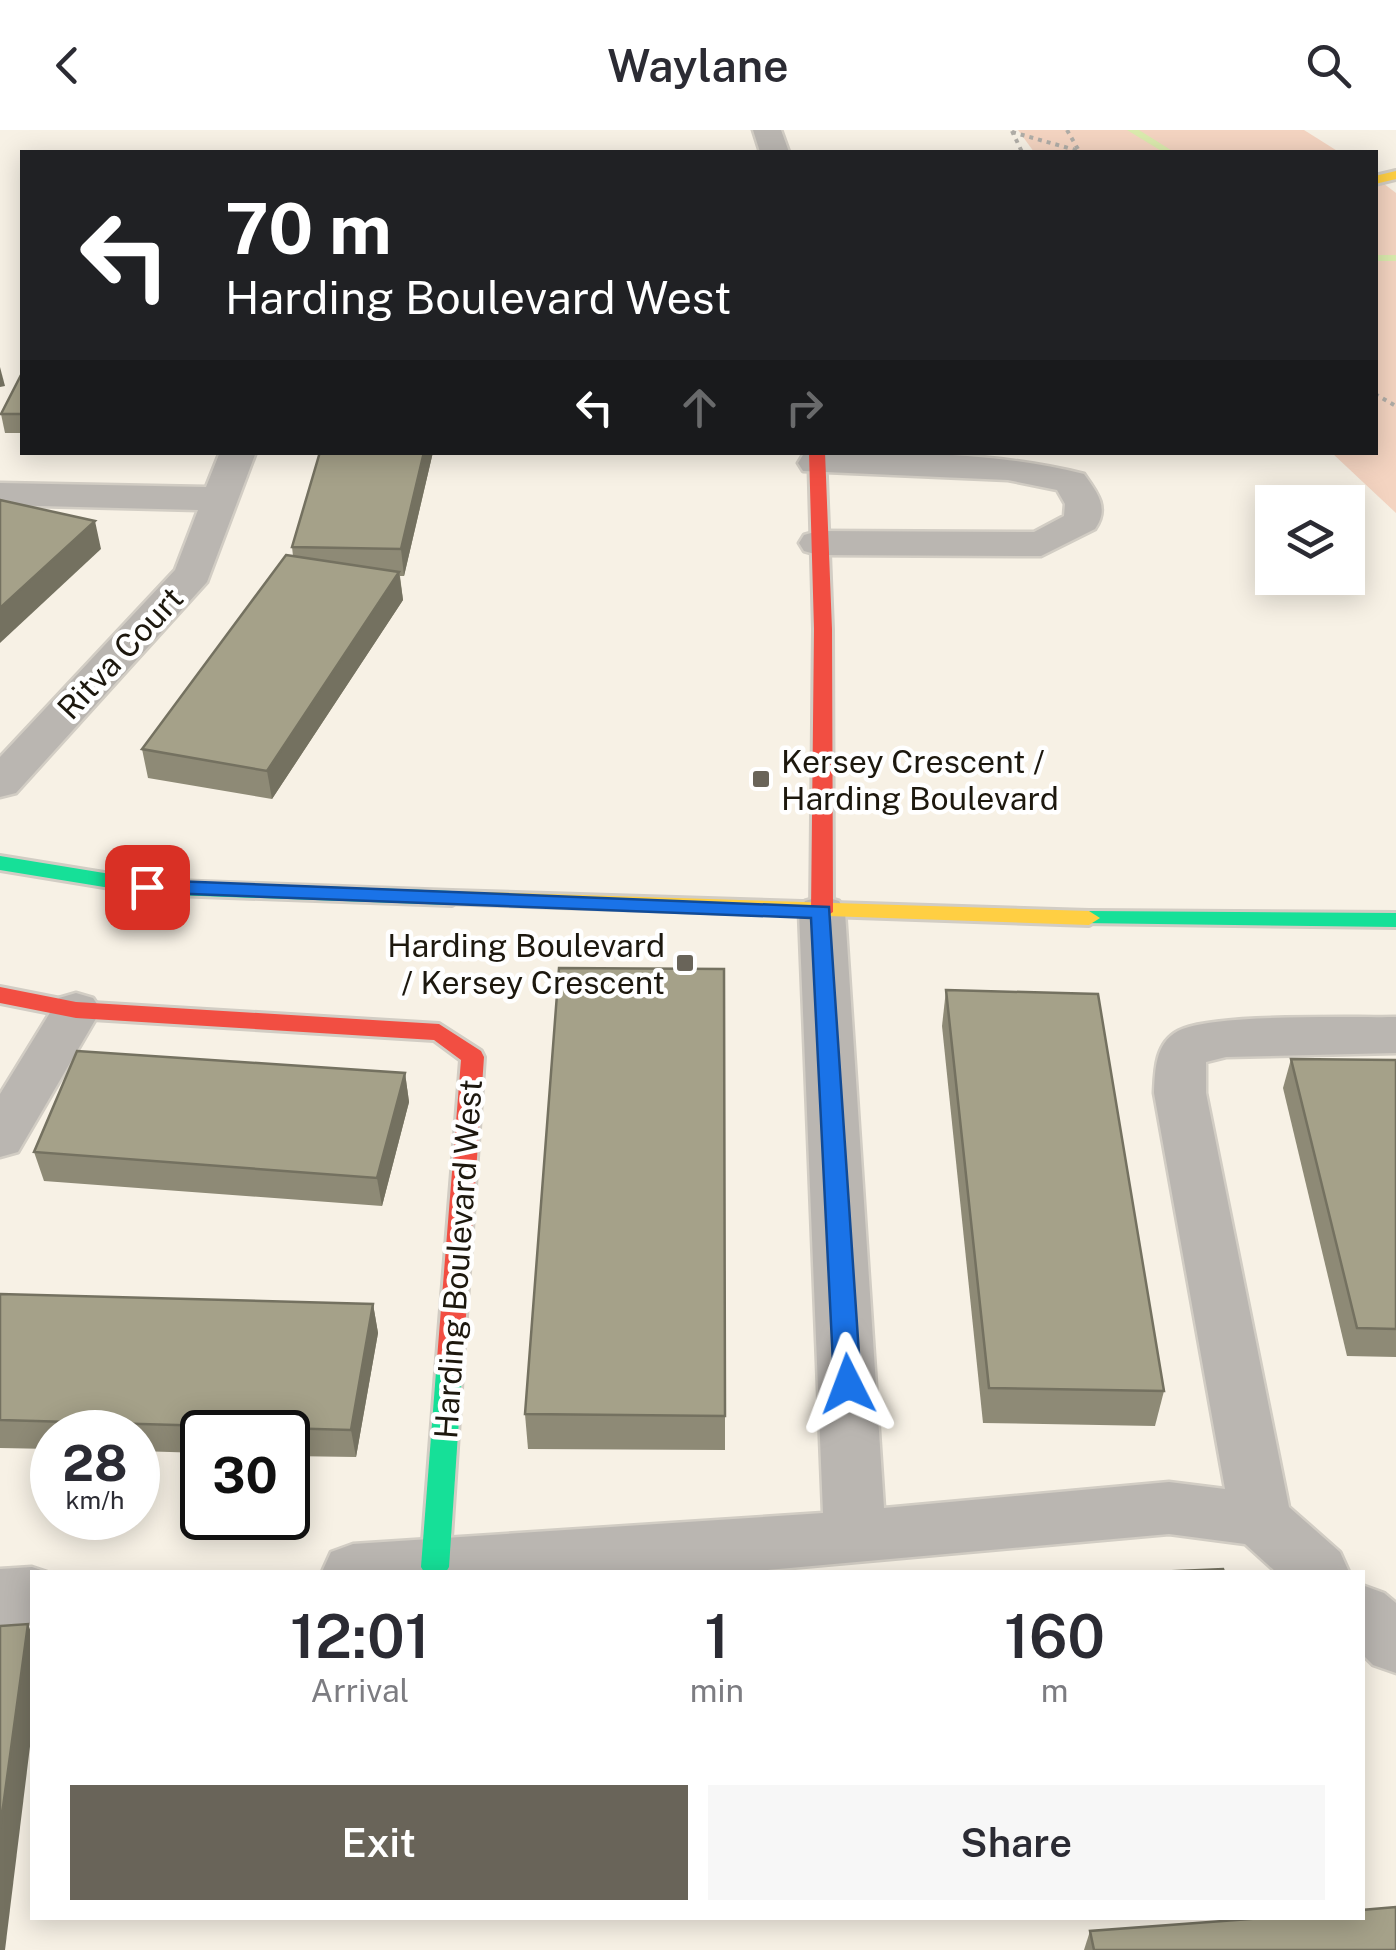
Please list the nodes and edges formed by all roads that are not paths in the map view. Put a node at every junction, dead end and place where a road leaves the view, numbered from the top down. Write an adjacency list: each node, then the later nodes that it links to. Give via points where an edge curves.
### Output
1 (237, 455): 4 (street, Ritva Court)
2 (816, 458): 5 (street); 5 (street, via 1008,469 1071,482 1084,504 1082,521 1041,544)
3 (0, 494): 4 (street)
4 (221, 499): 6 (street, Ritva Court, via 193,574)
5 (818, 543): 8 (street)
6 (0, 784)
7 (0, 863): 8 (street, via 147,887)
8 (822, 912): 9 (street); 15 (street)
9 (1396, 920)
10 (0, 995): 11 (street, Harding Boulevard West)
11 (76, 1010): 13 (street); 16 (street, Harding Boulevard West, via 439,1032 473,1057)
12 (1396, 1034): 14 (street, via 1226,1039 1192,1044 1181,1058 1180,1093)
13 (0, 1138)
14 (1261, 1520): 15 (street, via 1169,1508); 18 (street)
15 (856, 1538): 16 (street)
16 (435, 1567): 17 (street)
17 (386, 1570)
18 (1316, 1570)
19 (30, 1594): 20 (street)
20 (0, 1597)
21 (1365, 1616): 22 (street)
22 (1396, 1644)

